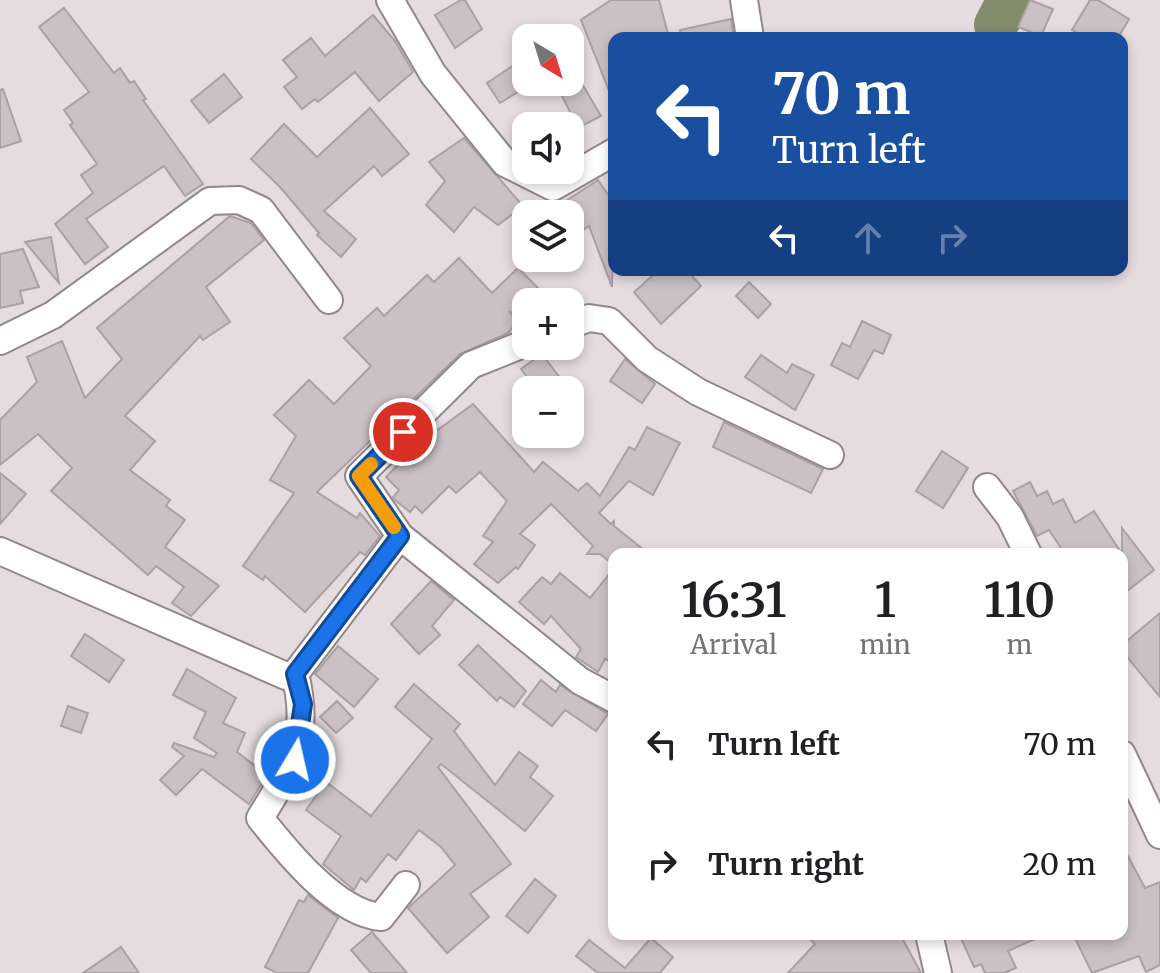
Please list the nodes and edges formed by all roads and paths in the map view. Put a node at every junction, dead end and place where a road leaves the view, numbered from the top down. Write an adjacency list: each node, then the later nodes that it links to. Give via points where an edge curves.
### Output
1 (390, 0): 4 (street, via 433,74 505,163 553,187)
2 (744, 0): 3 (street)
3 (749, 32)
4 (608, 155)
5 (329, 300): 7 (street, via 261,210 239,200 210,201 53,315)
6 (584, 320): 9 (street, via 609,321 647,359 698,392)
7 (0, 341)
8 (512, 349): 11 (street, via 471,365 359,476)
9 (830, 455)
10 (987, 487): 12 (street)
11 (400, 536): 14 (street); 15 (street, via 580,681)
12 (1025, 548)
13 (0, 551): 14 (street, via 286,676)
14 (295, 674): 18 (street, via 303,704 295,760 260,818 301,870 368,916 381,917)
15 (608, 696)
16 (1128, 767): 17 (street)
17 (1160, 835)
18 (406, 885)
19 (930, 940): 20 (street)
20 (938, 973)

